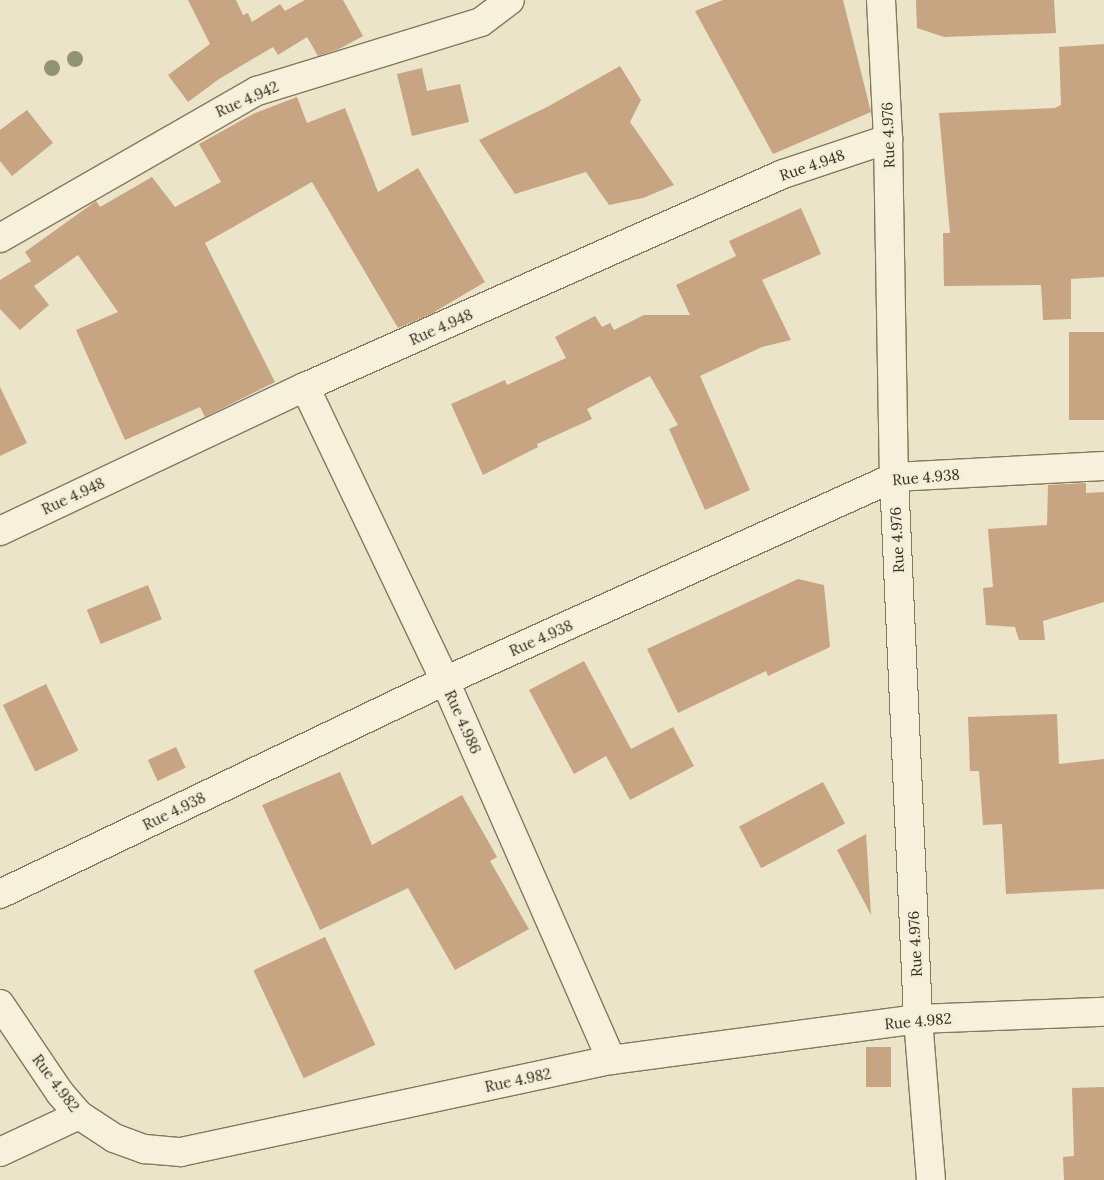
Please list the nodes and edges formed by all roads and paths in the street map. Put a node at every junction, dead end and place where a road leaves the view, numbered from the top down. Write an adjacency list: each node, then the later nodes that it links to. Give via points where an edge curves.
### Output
1 (510, 0): 4 (street, Rue 4.942, via 481,22 257,92)
2 (881, 0): 3 (street, Rue 4.976)
3 (888, 139): 5 (street, Rue 4.948, via 782,174); 7 (street, Rue 4.976)
4 (0, 238)
5 (305, 387): 8 (street, Rue 4.948); 9 (street, Rue 4.986)
6 (1104, 466): 7 (street, Rue 4.938)
7 (894, 477): 9 (street, Rue 4.938); 13 (street, Rue 4.976)
8 (0, 531)
9 (445, 681): 10 (street, Rue 4.938); 14 (street, Rue 4.986)
10 (0, 894)
11 (0, 1004): 15 (street, Rue 4.982, via 60,1093)
12 (1104, 1012): 13 (street, Rue 4.982)
13 (918, 1019): 14 (street, Rue 4.982); 17 (street, Rue 4.976)
14 (612, 1060): 15 (street, Rue 4.982, via 181,1152 145,1149 114,1138)
15 (79, 1115): 16 (street)
16 (0, 1152)
17 (931, 1180)

